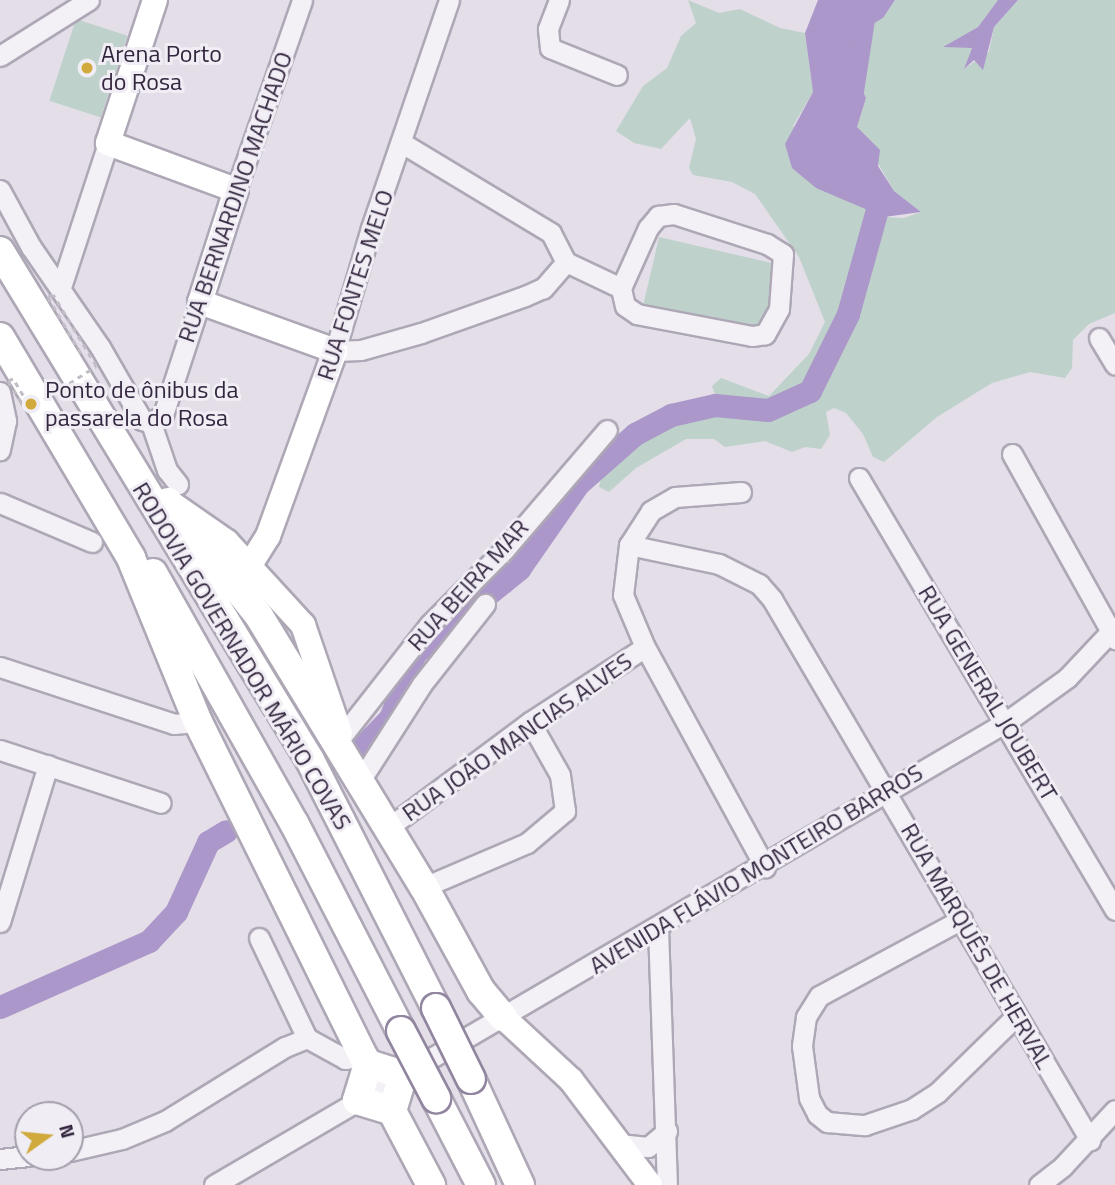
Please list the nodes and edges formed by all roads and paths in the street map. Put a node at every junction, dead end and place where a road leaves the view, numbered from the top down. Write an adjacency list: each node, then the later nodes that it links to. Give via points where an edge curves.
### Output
1 (89, 0): 6 (street)
2 (302, 0): 11 (street, RUA BERNARDINO MACHADO)
3 (449, 0): 9 (street, RUA FONTES MELO)
4 (559, 0): 7 (street, via 548,29 550,48)
5 (150, 2): 8 (main road)
6 (0, 56)
7 (617, 75)
8 (108, 143): 11 (main road); 14 (street)
9 (402, 143): 13 (street, via 551,233); 20 (street, RUA FONTES MELO)
10 (0, 190): 14 (street, via 31,247)
11 (236, 190): 16 (main road, RUA BERNARDINO MACHADO)
12 (0, 251): 27 (highway, RODOVIA GOVERNADOR MÁRIO COVAS)
13 (566, 261): 15 (street); 20 (street, via 543,288 525,296 422,333 361,350)
14 (61, 287): 25 (street, via 142,420)
15 (621, 288): 15 (street, via 653,219 667,214 767,244 784,259 779,309 770,329 761,336 637,314 625,306)
16 (200, 302): 20 (main road); 25 (street, RUA BERNARDINO MACHADO, via 163,415)
17 (0, 319): 68 (highway, RODOVIA GOVERNADOR MÁRIO COVAS, bridge, via 220,690)
18 (0, 337): 24 (highway)
19 (1099, 338): 22 (street)
20 (335, 351): 36 (main road, RUA FONTES MELO, via 268,536)
21 (83, 357): 24 (path, bridge, via 48,297 53,295 96,366)
22 (1115, 365)
23 (0, 392): 28 (street, via 6,421)
24 (34, 403): 24 (path, bridge, via 27,410 8,381 13,379); 41 (highway, via 131,558)
25 (151, 423): 31 (street)
26 (607, 430): 45 (street, RUA BEIRA MAR, via 504,550 422,633)
27 (116, 447): 31 (highway); 69 (highway, RODOVIA GOVERNADOR MÁRIO COVAS, bridge, via 310,760)
28 (0, 450)
29 (1012, 454): 38 (street)
30 (859, 478): 43 (street, RUA GENERAL JOUBERT)
31 (172, 492): 36 (main road); 45 (highway, via 259,616)
32 (741, 492): 35 (street, via 662,502 637,528)
33 (0, 503): 34 (street)
34 (92, 542)
35 (629, 545): 39 (street, via 623,595); 47 (street, RUA MARQUÊS DE HERVAL, via 719,564 759,584)
36 (250, 565): 45 (main road, via 303,625)
37 (485, 604): 45 (street, via 422,684)
38 (1114, 633): 43 (street, AVENIDA FLÁVIO MONTEIRO BARROS, via 1067,678)
39 (645, 647): 42 (street, RUA JOÃO MANCIAS ALVES); 50 (street)
40 (0, 667): 41 (street, via 174,724)
41 (198, 722): 60 (highway)
42 (530, 722): 49 (street, RUA JOÃO MANCIAS ALVES); 51 (street, via 560,775 565,811 527,843)
43 (1006, 723): 47 (street, AVENIDA FLÁVIO MONTEIRO BARROS); 52 (street, RUA GENERAL JOUBERT)
44 (0, 750): 46 (street)
45 (348, 759): 49 (highway)
46 (48, 765): 48 (street); 54 (street)
47 (886, 791): 50 (street, AVENIDA FLÁVIO MONTEIRO BARROS); 53 (street, RUA MARQUÊS DE HERVAL)
48 (161, 803)
49 (388, 827): 51 (highway)
50 (765, 867): 55 (street, AVENIDA FLÁVIO MONTEIRO BARROS)
51 (424, 887): 58 (highway, via 481,991)
52 (1115, 910)
53 (962, 919): 57 (street, RUA MARQUÊS DE HERVAL); 57 (street, via 819,996 806,1017 802,1046 809,1098 817,1114 846,1126 893,1118 912,1109 937,1093)
54 (0, 922)
55 (657, 928): 58 (street, AVENIDA FLÁVIO MONTEIRO BARROS); 62 (street)
56 (259, 938): 59 (street)
57 (1016, 1016): 63 (street, RUA MARQUÊS DE HERVAL)
58 (503, 1017): 60 (street, AVENIDA FLÁVIO MONTEIRO BARROS); 64 (main road, via 570,1080)
59 (307, 1038): 60 (street); 65 (street, via 165,1121 122,1139)
60 (377, 1082): 66 (street, AVENIDA FLÁVIO MONTEIRO BARROS); 67 (highway)
61 (1114, 1113): 63 (street)
62 (667, 1131): 64 (street, via 648,1147); 71 (street)
63 (1090, 1140): 72 (street)
64 (619, 1144): 70 (main road)
65 (84, 1148)
66 (214, 1185)
67 (431, 1185)
68 (481, 1185)
69 (520, 1185)
70 (650, 1185)
71 (667, 1185)
72 (1039, 1185)

